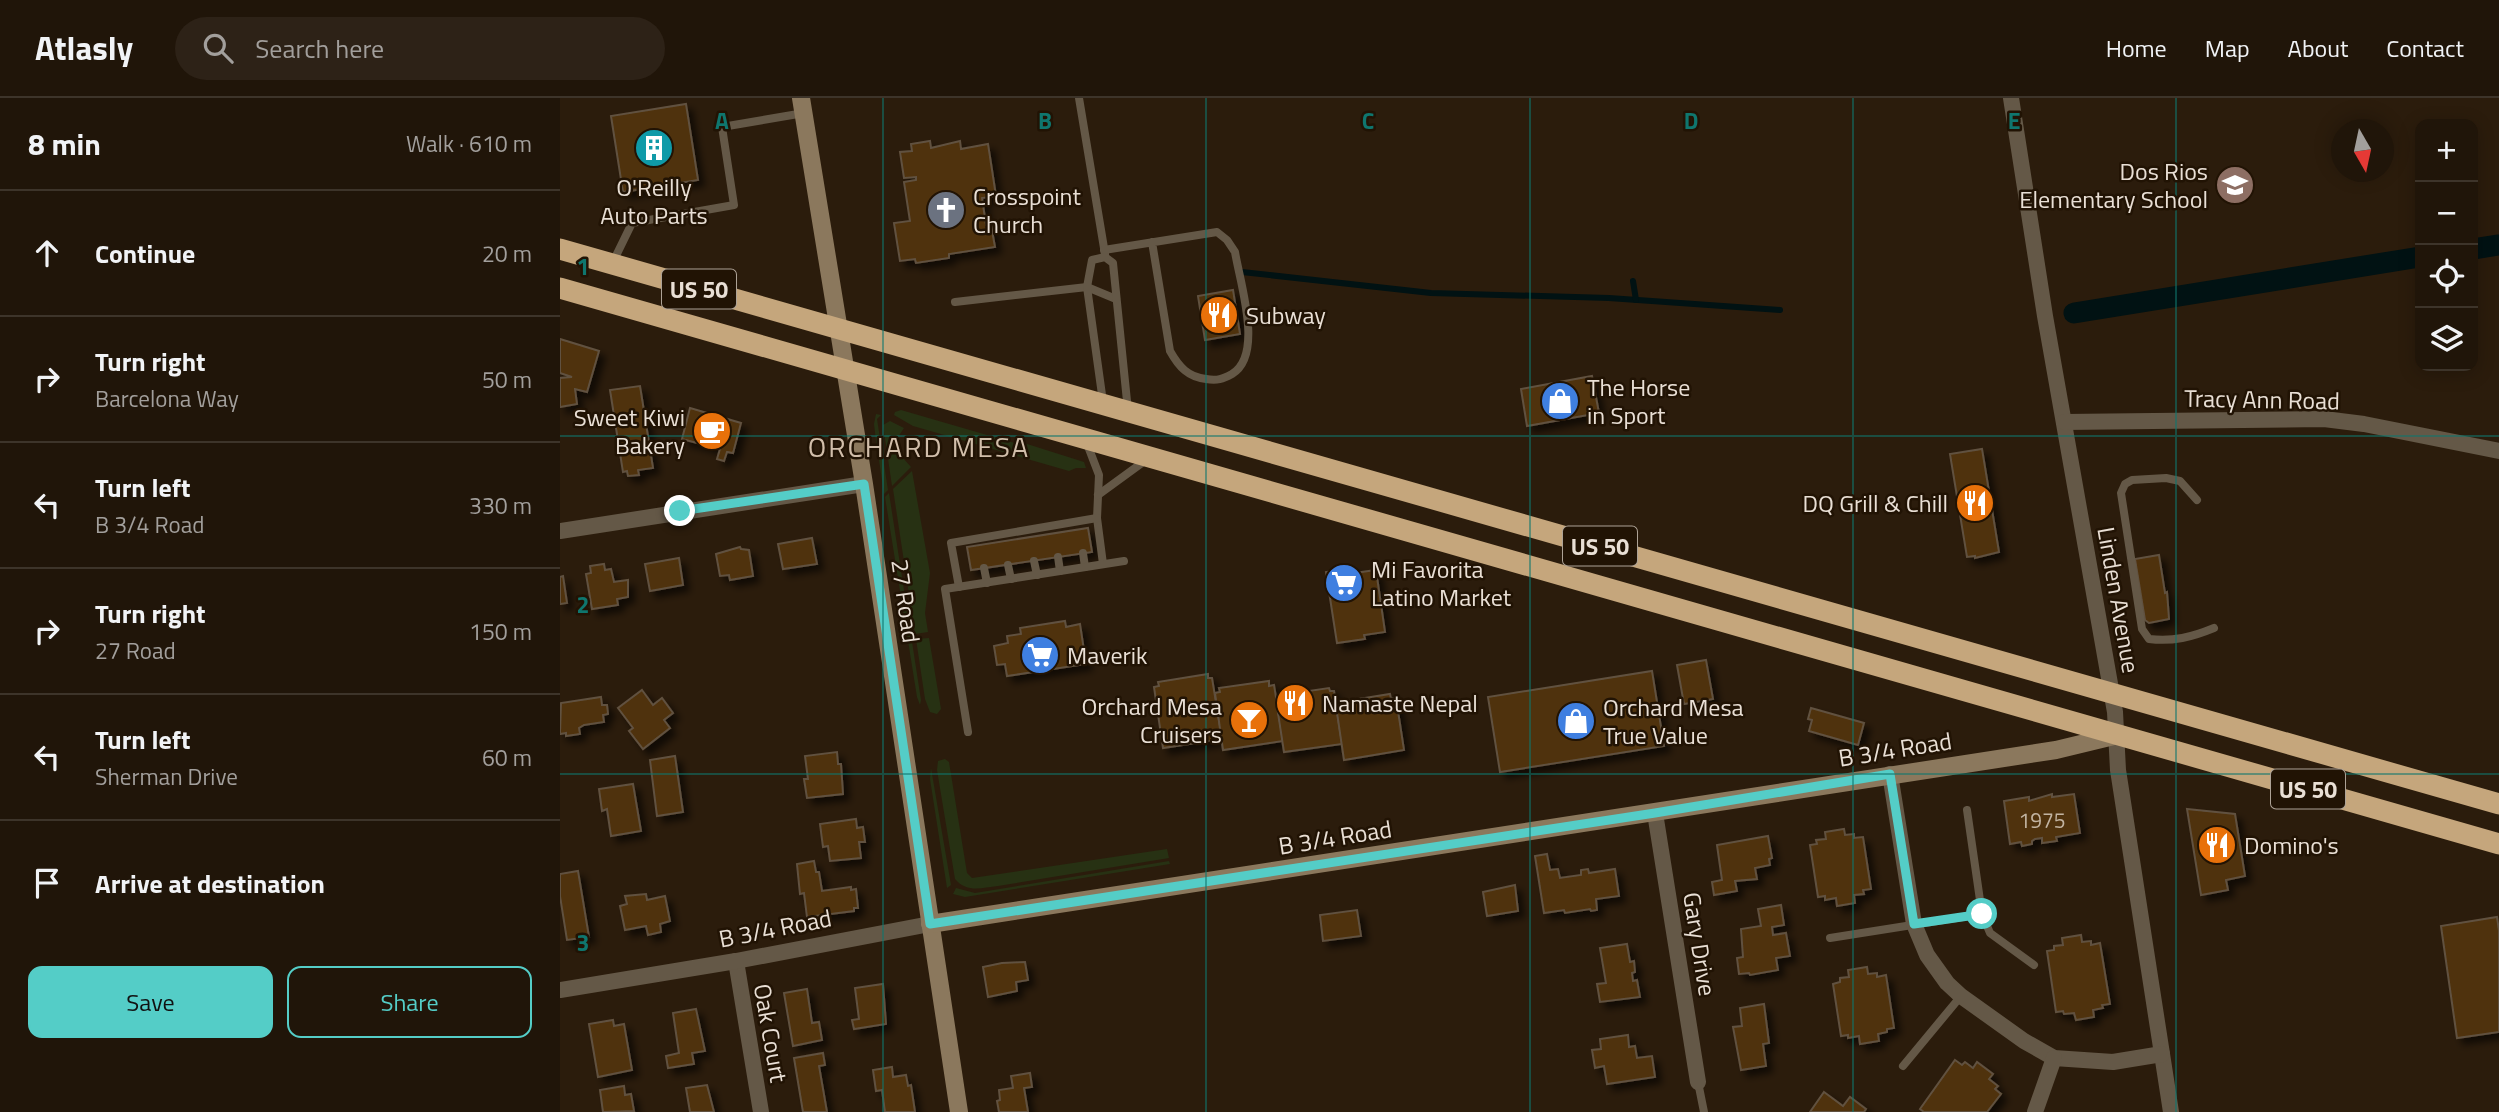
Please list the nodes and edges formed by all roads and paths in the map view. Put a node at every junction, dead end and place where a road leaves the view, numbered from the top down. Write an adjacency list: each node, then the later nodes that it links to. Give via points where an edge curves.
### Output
1 (1080, 98): 6 (lane)
2 (2011, 98): 16 (street, Linden Avenue)
3 (802, 106): 7 (lane, via 722,127 734,205 632,223); 12 (street, 27 Road)
4 (1152, 242): 4 (lane, via 1217,232 1235,252 1250,338 1246,358 1236,371 1220,380 1207,380 1189,375 1177,364 1170,351); 6 (lane)
5 (560, 249): 7 (highway, US 50)
6 (1105, 253): 8 (lane, via 1092,260); 10 (lane, via 1113,263)
7 (612, 264): 12 (highway, US 50)
8 (1087, 287): 10 (lane); 11 (lane); 14 (lane)
9 (560, 288): 13 (highway, US 50)
10 (1116, 299): 15 (lane)
11 (955, 302)
12 (838, 329): 13 (street, 27 Road); 14 (highway, US 50)
13 (845, 370): 17 (highway, US 50); 20 (street, 27 Road)
14 (1103, 405): 15 (highway, US 50)
15 (1128, 411): 39 (highway, US 50)
16 (2064, 422): 18 (street, Tracy Ann Road, via 2324,419); 39 (street, Linden Avenue)
17 (1085, 438): 19 (highway, US 50); 21 (lane, via 1099,475)
18 (2499, 451)
19 (1149, 457): 21 (lane); 41 (highway, US 50)
20 (864, 484): 24 (street); 48 (street, 27 Road)
21 (1098, 495): 23 (lane)
22 (2197, 500): 38 (lane, via 2180,481 2166,478 2132,480 2120,493 2142,629 2149,639 2166,641)
23 (1097, 518): 29 (lane); 37 (lane, via 1079,526 951,543)
24 (560, 531)
25 (1083, 553): 31 (lane)
26 (1058, 557): 33 (lane)
27 (1034, 561): 34 (lane)
28 (1124, 561): 29 (lane)
29 (1103, 564): 31 (lane)
30 (1008, 565): 35 (lane)
31 (1085, 567): 33 (lane)
32 (984, 568): 36 (lane)
33 (1060, 571): 34 (lane)
34 (1037, 575): 35 (lane)
35 (1011, 579): 36 (lane)
36 (987, 583): 37 (lane)
37 (959, 587): 40 (lane, via 945,589)
38 (2214, 628)
39 (2112, 693): 41 (street, Linden Avenue); 43 (highway, US 50)
40 (968, 732)
41 (2118, 735): 42 (street, B 3/4 Road, via 2056,750); 46 (highway, US 50); 55 (street, Linden Avenue, via 2118,770)
42 (1890, 774): 45 (street, B 3/4 Road); 49 (street)
43 (2499, 804)
44 (1967, 810): 47 (lane)
45 (1655, 813): 48 (street, B 3/4 Road); 58 (street, Gary Drive)
46 (2499, 844)
47 (1982, 914): 49 (lane); 52 (lane, via 1990,933)
48 (930, 924): 51 (street, B 3/4 Road); 60 (street, 27 Road)
49 (1914, 924): 50 (lane); 54 (street, via 1927,955)
50 (1830, 938)
51 (736, 961): 53 (street, B 3/4 Road); 59 (street, Oak Court)
52 (2034, 965)
53 (560, 990)
54 (1961, 996): 56 (street); 57 (lane)
55 (2162, 1054): 56 (street, via 2113,1062); 63 (street, Linden Avenue)
56 (2054, 1058): 62 (street)
57 (1903, 1066)
58 (1698, 1082): 61 (lane)
59 (761, 1112)
60 (959, 1112)
61 (1704, 1112)
62 (2035, 1112)
63 (2171, 1112)

